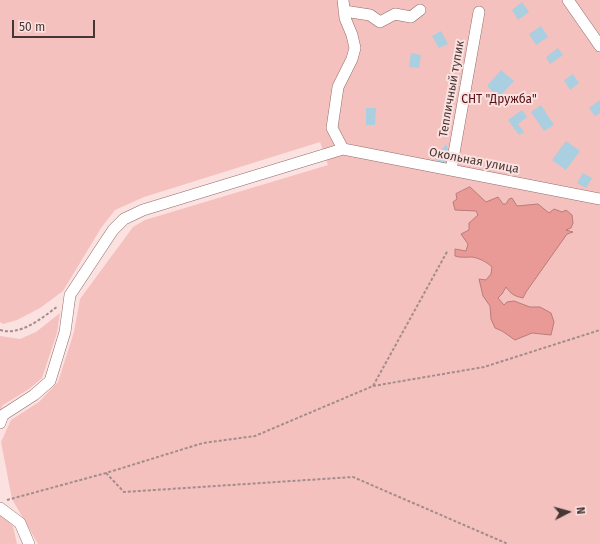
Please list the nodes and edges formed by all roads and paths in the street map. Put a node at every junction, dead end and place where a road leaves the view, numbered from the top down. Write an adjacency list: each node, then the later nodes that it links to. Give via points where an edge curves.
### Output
1 (568, 0): 5 (street)
2 (344, 5): 3 (street, via 370,15 380,22 394,14 411,17); 6 (street, via 344,18 352,34 355,48 338,87 332,128)
3 (420, 10)
4 (479, 12): 7 (street, Тепличный тупик)
5 (600, 46)
6 (343, 149): 7 (street, Окольная улица); 10 (street, via 143,210 124,219)
7 (451, 170): 8 (street, Окольная улица)
8 (600, 199)
9 (448, 250): 13 (path)
10 (70, 295): 11 (path, via 46,316 32,324 18,330); 14 (street, via 65,332 50,381 3,415)
11 (0, 330)
12 (600, 330): 13 (path, via 484,367)
13 (373, 386): 15 (path, via 255,436 203,443)
14 (0, 423)
15 (106, 473): 16 (path); 19 (path, via 124,492 353,477)
16 (0, 501)
17 (0, 508): 18 (street, via 20,523)
18 (29, 544)
19 (508, 544)

